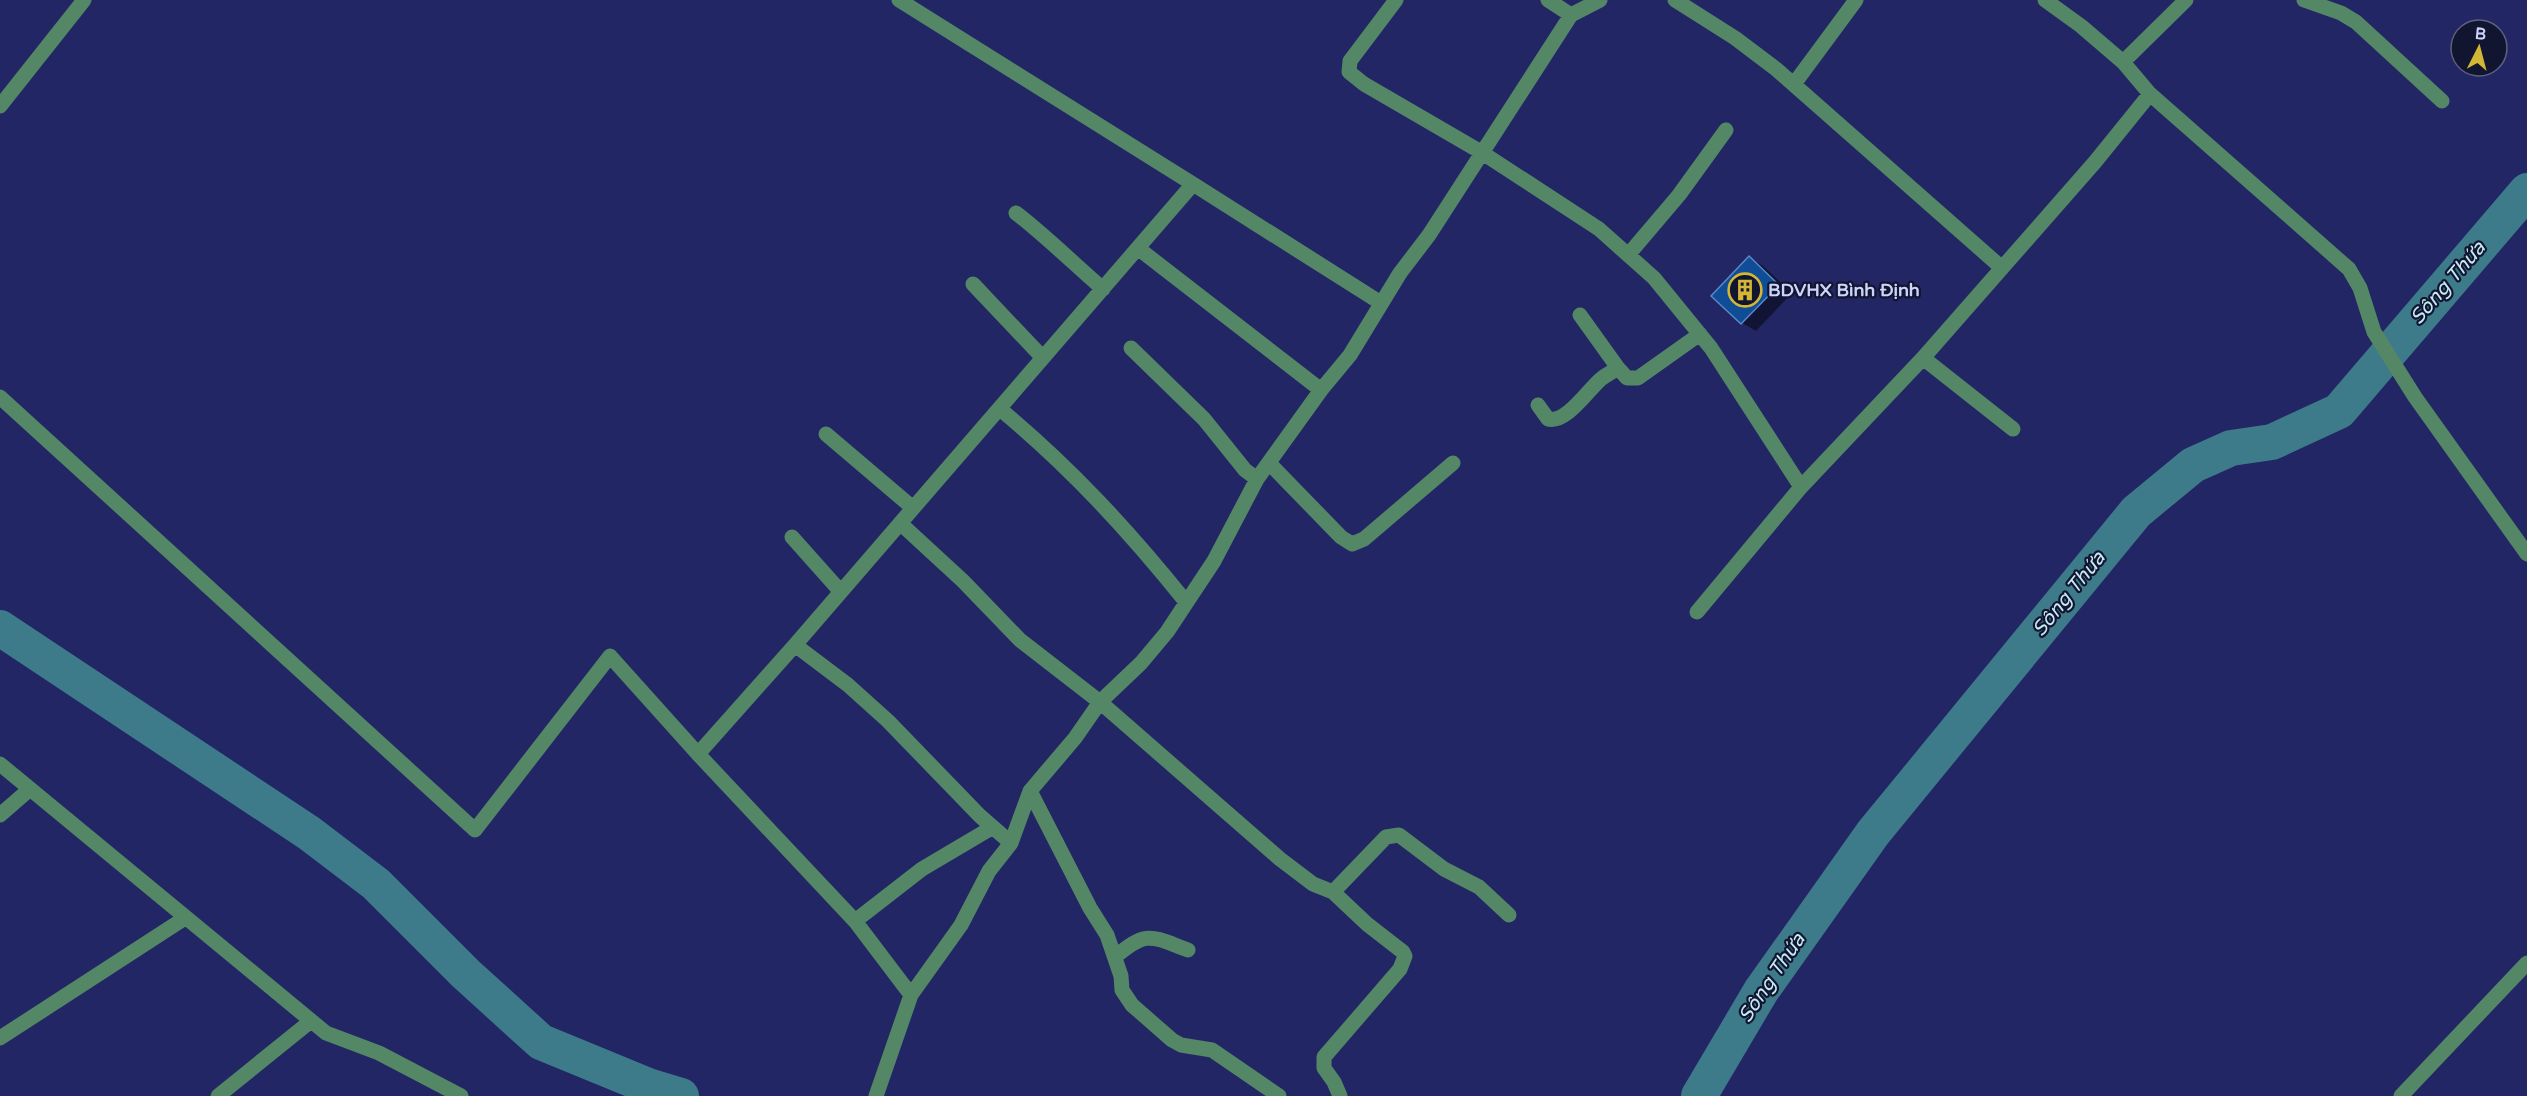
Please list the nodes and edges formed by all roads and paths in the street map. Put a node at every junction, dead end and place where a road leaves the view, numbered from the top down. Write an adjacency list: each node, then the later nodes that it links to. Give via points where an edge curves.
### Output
1 (84, 0): 16 (street)
2 (898, 0): 19 (street)
3 (1396, 0): 18 (street, via 1350,61 1348,72)
4 (1548, 0): 11 (street)
5 (1600, 0): 11 (street)
6 (1675, 0): 13 (street, via 1735,38)
7 (1856, 0): 13 (street)
8 (2045, 0): 12 (street)
9 (2186, 0): 12 (street)
10 (2304, 0): 15 (street, via 2356,22)
11 (1571, 15): 18 (street)
12 (2123, 62): 14 (street)
13 (1794, 84): 23 (street)
14 (2150, 94): 23 (street); 46 (street, via 2349,269 2360,288 2374,332 2415,397)
15 (2442, 100)
16 (0, 106)
17 (1726, 130): 22 (street)
18 (1481, 152): 22 (street, via 1599,229); 26 (street)
19 (1193, 184): 21 (street); 26 (street)
20 (1016, 213): 25 (street)
21 (1139, 249): 25 (street); 33 (street)
22 (1628, 255): 28 (street, via 1654,278)
23 (2002, 268): 31 (street)
24 (973, 284): 30 (street)
25 (1103, 289): 30 (street)
26 (1381, 303): 33 (street, via 1350,355)
27 (1580, 315): 32 (street)
28 (1700, 334): 32 (street, via 1638,378 1627,378); 42 (street)
29 (1131, 348): 41 (street, via 1204,420)
30 (1043, 358): 36 (street)
31 (1923, 358): 37 (street); 42 (street)
32 (1618, 368): 35 (street, via 1556,420 1548,419)
33 (1321, 390): 39 (street)
34 (0, 398): 52 (street, via 475,830 610,656)
35 (1538, 405)
36 (1000, 409): 43 (street); 48 (street, via 1119,520)
37 (2013, 429)
38 (826, 434): 43 (street)
39 (1269, 463): 40 (street, via 1352,544 1364,539); 41 (street)
40 (1453, 463)
41 (1257, 480): 48 (street, via 1214,561)
42 (1800, 488): 49 (street)
43 (913, 508): 44 (street)
44 (900, 523): 47 (street); 51 (street, via 1020,640)
45 (792, 537): 47 (street)
46 (2527, 554)
47 (841, 592): 50 (street)
48 (1186, 602): 51 (street, via 1157,644)
49 (1697, 612)
50 (795, 645): 52 (street); 57 (street, via 888,721)
51 (1100, 702): 55 (street); 59 (street, via 1280,859 1313,884)
52 (698, 754): 62 (street)
53 (0, 764): 54 (street)
54 (30, 789): 56 (street); 61 (street)
55 (1030, 791): 58 (street); 64 (street)
56 (0, 815)
57 (993, 827): 58 (street); 62 (street, via 922,868)
58 (1011, 843): 66 (street, via 989,871 961,925)
59 (1334, 892): 60 (street, via 1386,837 1399,835 1444,869 1479,887); 73 (street, via 1405,956 1400,969 1324,1057 1324,1068)
60 (1509, 915)
61 (185, 918): 67 (street); 68 (street)
62 (855, 921): 66 (street)
63 (1188, 950): 64 (street, via 1148,937 1133,942)
64 (1115, 957): 72 (street, via 1125,996 1166,1035 1181,1045 1212,1050)
65 (2527, 963): 74 (street)
66 (911, 995): 71 (street)
67 (311, 1021): 69 (street); 70 (street, via 326,1033 379,1053)
68 (0, 1038)
69 (218, 1096)
70 (461, 1096)
71 (876, 1096)
72 (1279, 1096)
73 (1340, 1096)
74 (2401, 1096)

